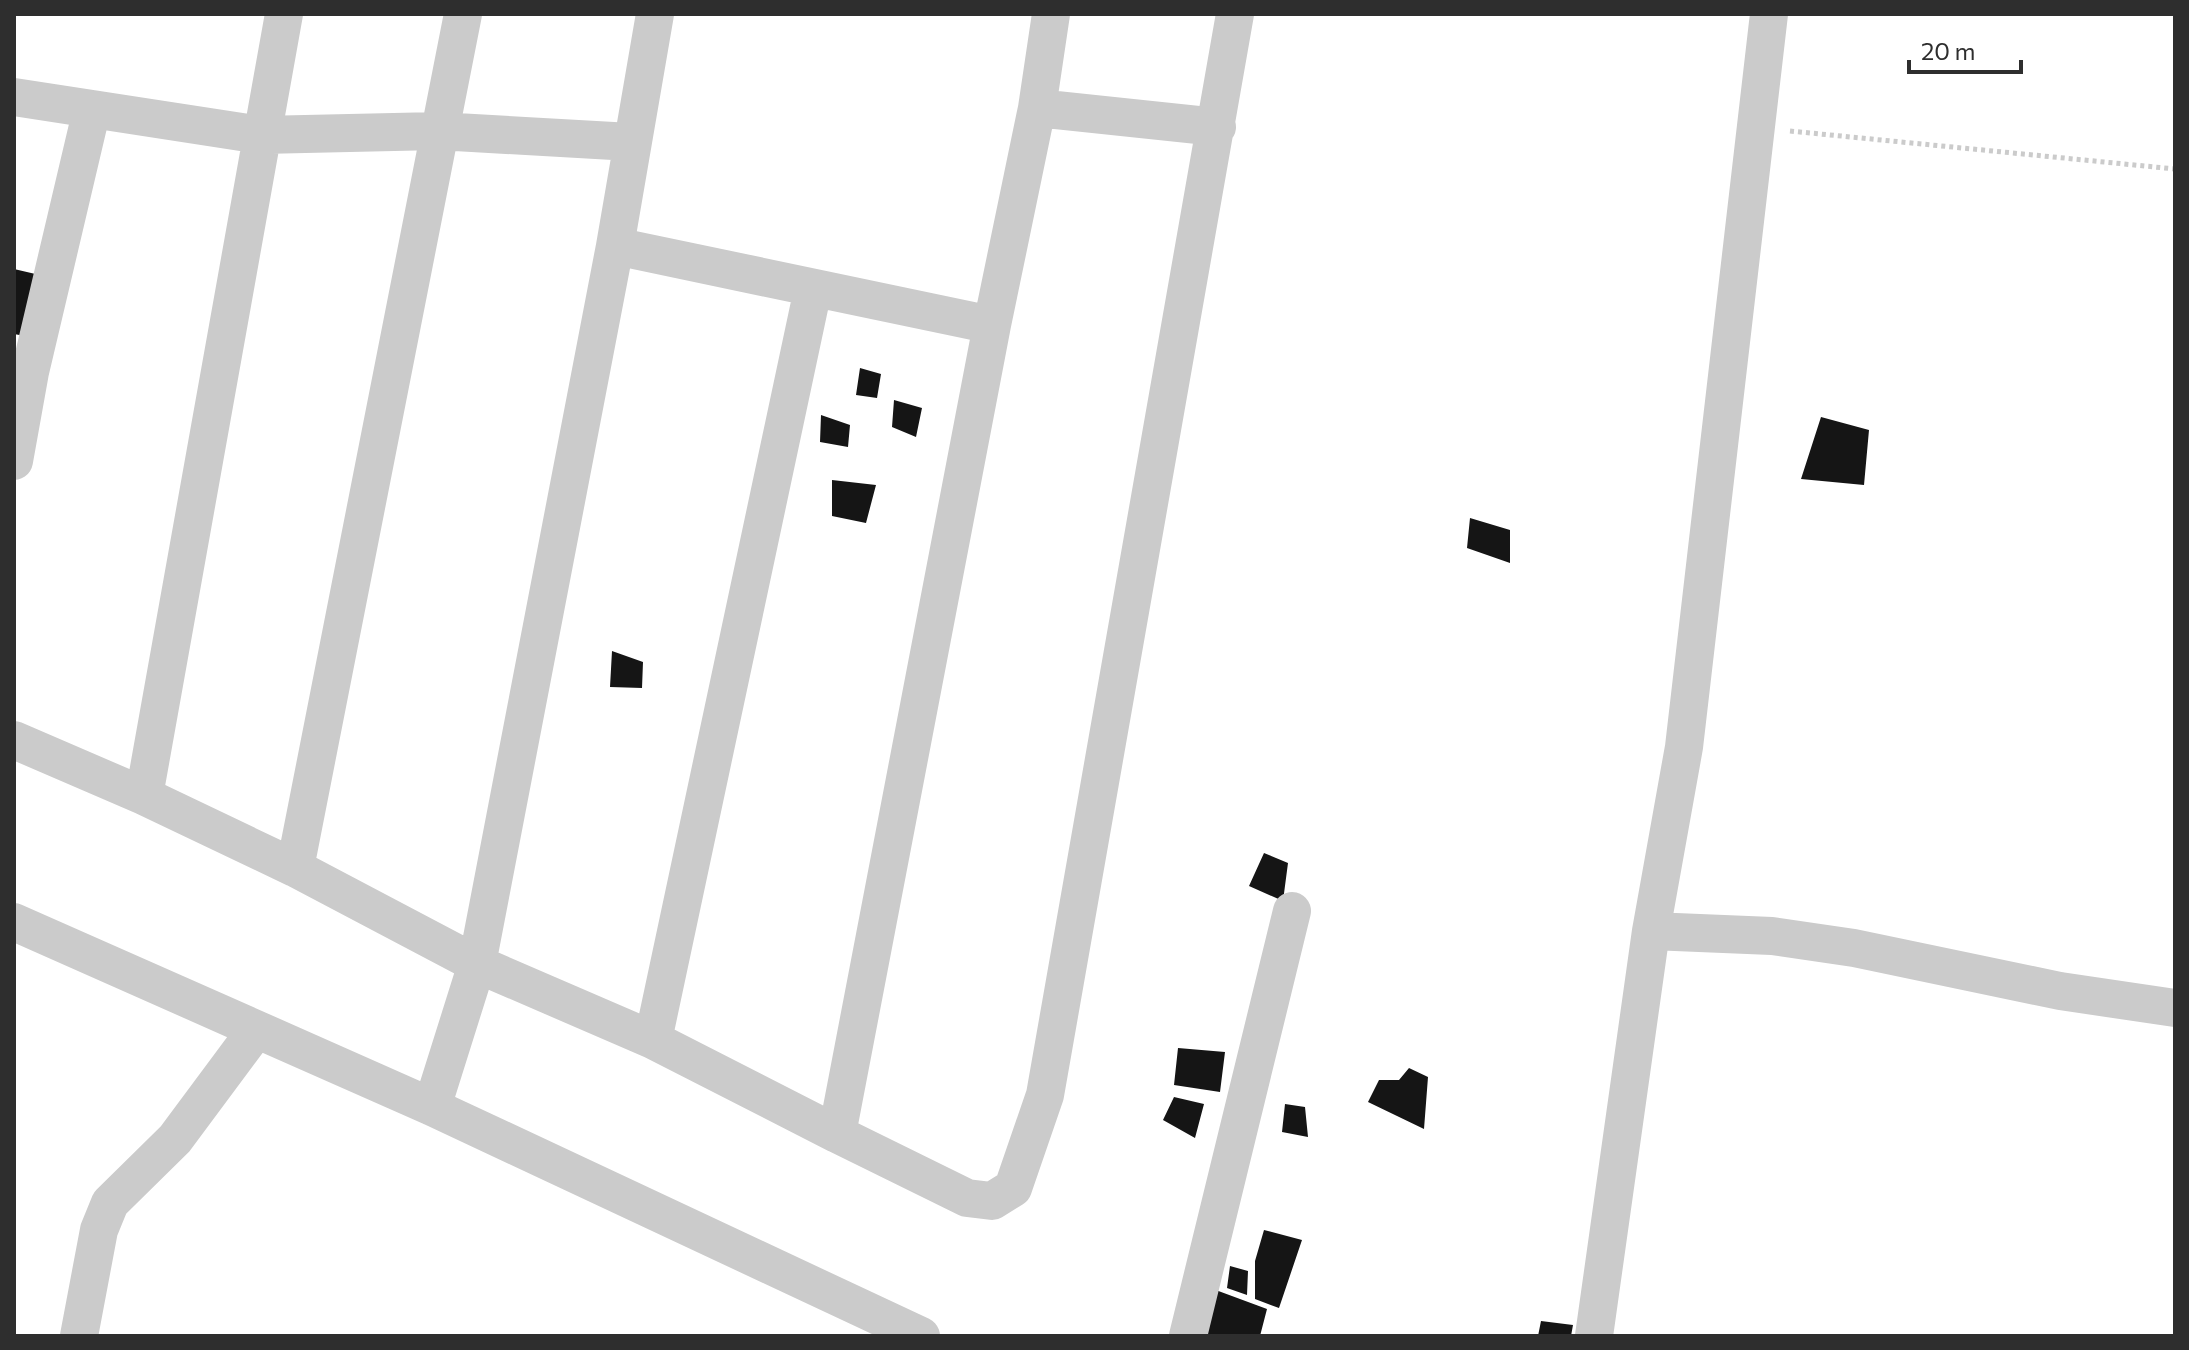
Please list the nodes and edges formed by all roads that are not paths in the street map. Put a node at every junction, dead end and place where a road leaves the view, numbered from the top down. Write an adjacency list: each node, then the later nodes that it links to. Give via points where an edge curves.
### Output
1 (284, 14): 12 (street)
2 (463, 14): 11 (street)
3 (655, 14): 13 (street)
4 (1051, 14): 8 (street)
5 (1235, 14): 10 (street)
6 (1769, 14): 23 (street, via 1684,747)
7 (14, 97): 9 (street)
8 (1037, 108): 10 (street); 16 (street)
9 (92, 109): 12 (street); 17 (street)
10 (1217, 127): 29 (street, via 1045,1095 1013,1188 992,1201 967,1198)
11 (438, 131): 12 (street); 13 (street); 20 (street)
12 (261, 135): 19 (street)
13 (631, 142): 14 (street)
14 (615, 246): 15 (street); 24 (street)
15 (813, 289): 16 (street); 27 (street)
16 (992, 325): 29 (street)
17 (14, 461)
18 (14, 740): 19 (street)
19 (144, 796): 20 (street)
20 (295, 868): 24 (street)
21 (1292, 911): 32 (street)
22 (14, 922): 26 (street)
23 (1651, 931): 25 (street, via 1772,936 1854,948 2060,991); 33 (street)
24 (477, 964): 27 (street); 28 (street)
25 (2175, 1008)
26 (256, 1030): 28 (street); 30 (street, via 175,1139 110,1203 99,1230)
27 (653, 1040): 29 (street)
28 (432, 1107): 31 (street)
29 (837, 1134)
30 (79, 1336)
31 (921, 1336)
32 (1188, 1336)
33 (1594, 1336)

